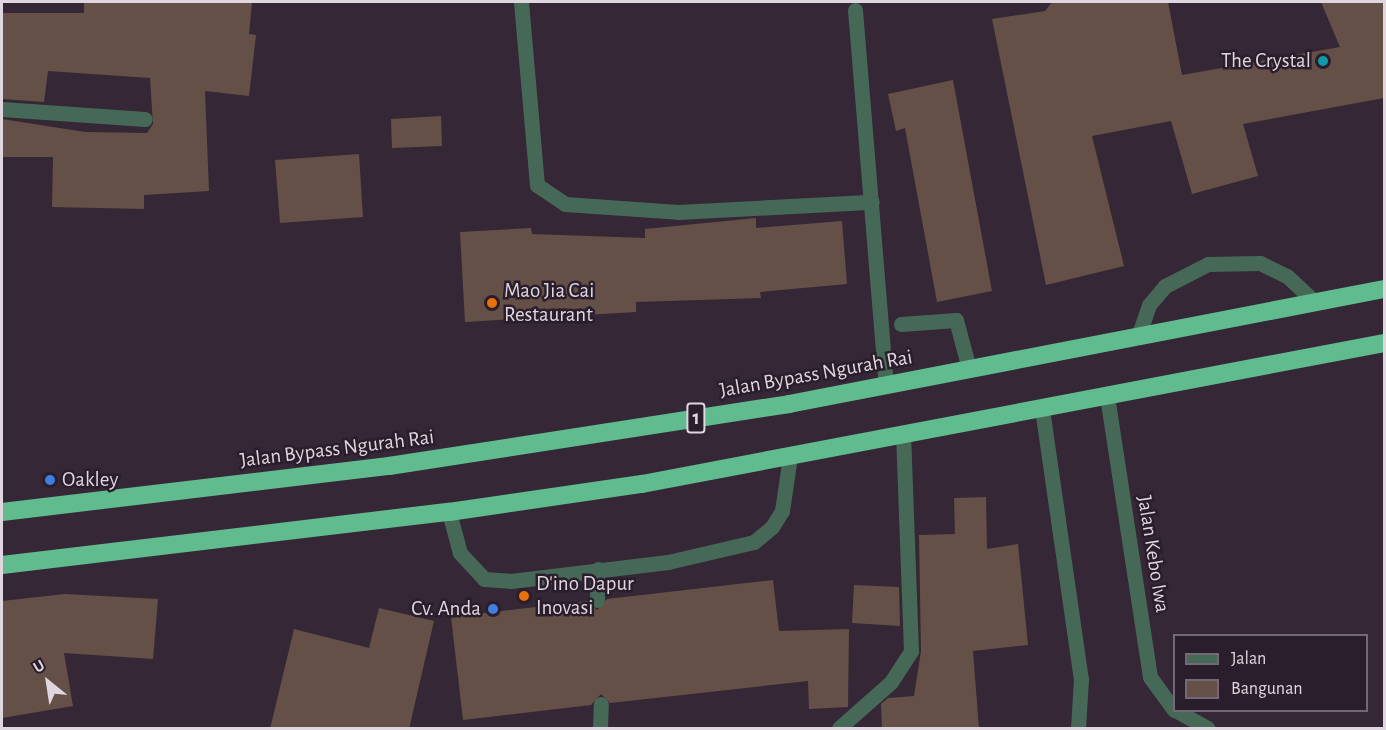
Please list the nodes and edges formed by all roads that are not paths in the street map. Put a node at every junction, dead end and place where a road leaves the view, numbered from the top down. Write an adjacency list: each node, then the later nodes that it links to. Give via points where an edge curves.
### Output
1 (520, 2): 5 (street, via 537,185 565,204 678,212)
2 (855, 10): 5 (street)
3 (2, 109): 4 (street)
4 (145, 119)
5 (872, 202): 12 (street)
6 (1384, 289): 7 (highway, Jalan Bypass Ngurah Rai / 1)
7 (1316, 302): 9 (highway, Jalan Bypass Ngurah Rai / 1); 9 (street, via 1287,276 1260,263 1208,264 1165,286 1149,305)
8 (901, 324): 11 (street, via 956,320)
9 (1138, 337): 11 (highway, Jalan Bypass Ngurah Rai / 1)
10 (1384, 343): 13 (highway)
11 (969, 369): 12 (highway, Jalan Bypass Ngurah Rai / 1)
12 (886, 385): 17 (highway, Jalan Bypass Ngurah Rai / 1, via 389,466)
13 (1107, 396): 14 (highway); 23 (street, Jalan Kebo Iwa, via 1150,676)
14 (1042, 409): 15 (highway); 27 (street, via 1081,679)
15 (903, 435): 16 (highway); 26 (street, via 911,651 891,682)
16 (790, 456): 18 (highway); 20 (street, via 783,511 754,542 714,555)
17 (2, 512)
18 (449, 512): 19 (highway); 20 (street, via 460,552 484,579 511,581)
19 (2, 564)
20 (598, 569): 21 (street)
21 (597, 600)
22 (601, 704): 25 (street)
23 (1173, 707)
24 (1178, 712): 28 (street, Jalan Kebo Iwa)
25 (600, 729)
26 (839, 729)
27 (1078, 729)
28 (1207, 729)

